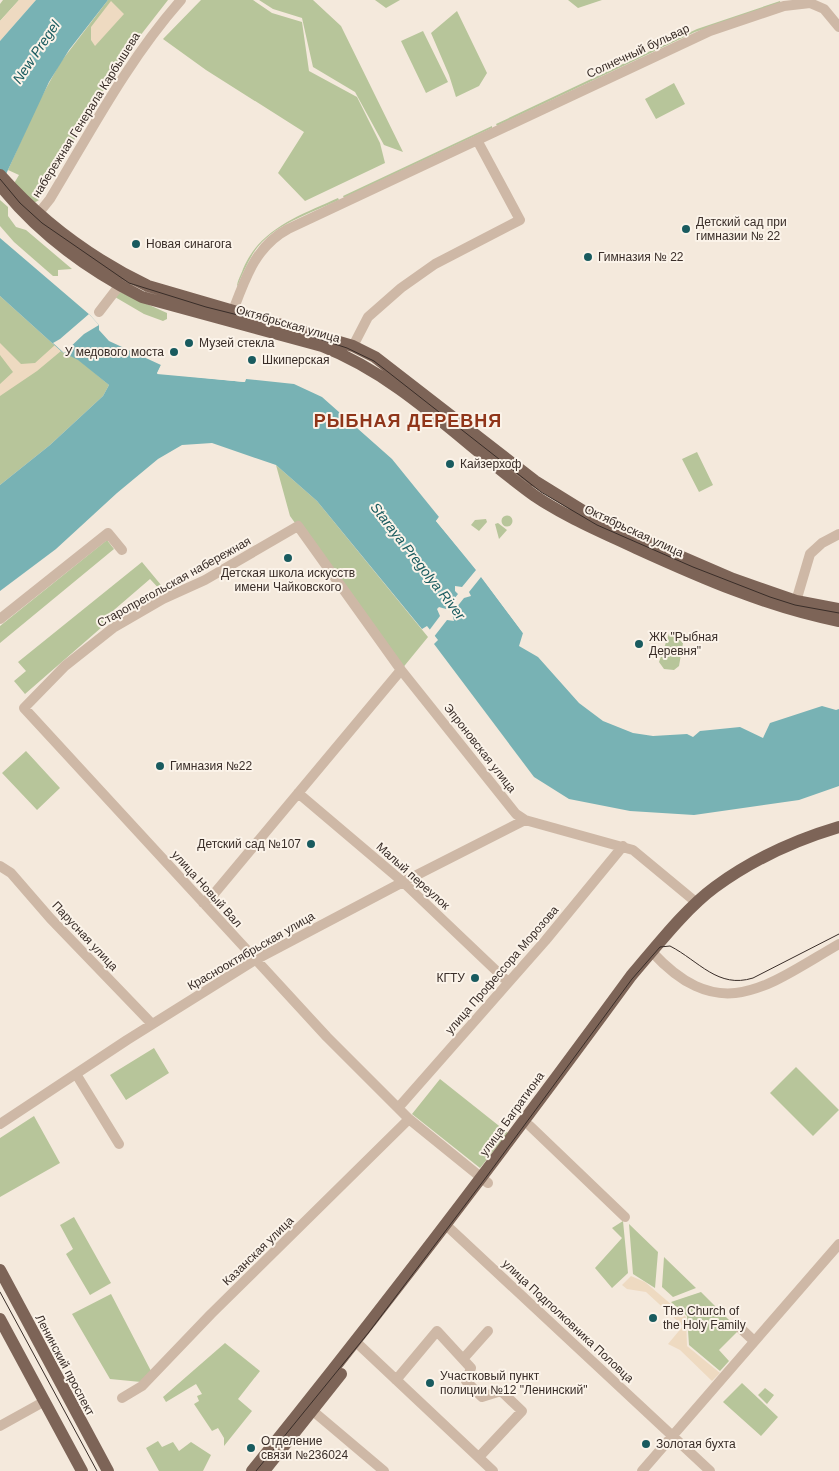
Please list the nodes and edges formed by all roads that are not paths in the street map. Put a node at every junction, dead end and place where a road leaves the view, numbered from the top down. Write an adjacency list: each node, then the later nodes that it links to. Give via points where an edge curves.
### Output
1 (181, 0): 5 (street, набережная Генерала Карбышева, via 133,61 50,199)
2 (839, 27): 3 (street, Солнечный бульвар, via 832,16 815,4 784,6 700,35)
3 (477, 140): 8 (street, Солнечный бульвар, via 274,237 254,261); 9 (street, Октябрьская улица, via 520,220 435,264 407,284 368,317)
4 (1, 181): 5 (main road, Октябрьская улица)
5 (34, 218): 6 (main road, Октябрьская улица); 8 (main road, Октябрьская улица, via 148,286)
6 (119, 286): 7 (street); 8 (main road, Октябрьская улица, via 142,297)
7 (99, 312)
8 (232, 316): 9 (main road, Октябрьская улица); 13 (main road, Октябрьская улица, via 348,356 383,378 532,493 586,525 663,560)
9 (353, 346): 13 (main road, Октябрьская улица, via 374,357 534,481 601,522)
10 (298, 526): 17 (street, Эпроновская улица); 18 (street, Старопрегольская набережная, via 114,628 64,666)
11 (839, 534): 13 (street, via 810,554)
12 (122, 550): 15 (street, via 108,533)
13 (795, 606): 14 (main road, Октябрьская улица); 16 (main road, Октябрьская улица)
14 (839, 609)
15 (0, 619)
16 (839, 621)
17 (401, 670): 19 (street); 20 (street, Эпроновская улица, via 516,814)
18 (24, 708): 26 (street, улица Новый Вал)
19 (298, 793): 25 (street, Малый переулок); 26 (street)
20 (525, 820): 23 (street, Эпроновская улица); 25 (street, Краснооктябрьская улица)
21 (839, 827): 27 (main road, улица Багратиона, via 766,856 715,887)
22 (839, 834): 27 (main road, улица Багратиона, via 769,863)
23 (623, 846): 27 (street, Эпроновская улица, via 645,858); 31 (street, улица Профессора Морозова)
24 (0, 866): 32 (street, Парусная улица, via 11,873)
25 (402, 882): 30 (street, Краснооктябрьская улица); 31 (street, Малый переулок)
26 (203, 903): 30 (street, улица Новый Вал)
27 (700, 905): 29 (main road, улица Багратиона)
28 (839, 944): 29 (street, via 763,988 715,994 696,987)
29 (654, 954): 37 (main road, улица Багратиона); 39 (main road, улица Багратиона, via 631,976)
30 (255, 960): 32 (street, Краснооктябрьская улица); 34 (street, улица Новый Вал)
31 (508, 982): 34 (street, улица Профессора Морозова)
32 (152, 1024): 33 (street, Краснооктябрьская улица)
33 (76, 1074): 36 (street, Краснооктябрьская улица); 38 (street)
34 (398, 1108): 35 (street, улица Новый Вал)
35 (409, 1119): 39 (street, улица Новый Вал); 51 (street, Казанская улица, via 142,1386)
36 (0, 1124)
37 (530, 1126): 39 (main road, улица Багратиона); 40 (street)
38 (119, 1144)
39 (485, 1181): 41 (main road, улица Багратиона)
40 (625, 1217)
41 (450, 1228): 48 (main road, улица Багратиона); 55 (street, улица Подполковника Половца)
42 (839, 1244): 47 (street)
43 (0, 1270): 59 (main road, Ленинский проспект)
44 (0, 1319): 52 (main road)
45 (736, 1324): 47 (street)
46 (488, 1331): 49 (street)
47 (754, 1341): 55 (street)
48 (359, 1345): 50 (street); 53 (main road, улица Багратиона)
49 (462, 1359): 50 (street, via 437,1330); 56 (street, via 471,1368 466,1380 482,1398 501,1391 522,1411)
50 (396, 1380): 56 (street)
51 (122, 1398)
52 (45, 1401): 54 (street); 58 (main road)
53 (308, 1407): 60 (main road, улица Багратиона); 61 (main road, улица Багратиона); 62 (street)
54 (0, 1426)
55 (672, 1436): 57 (street); 64 (street, улица Подполковника Половца)
56 (478, 1457): 63 (street)
57 (645, 1470)
58 (82, 1471)
59 (108, 1471)
60 (252, 1471)
61 (264, 1471)
62 (384, 1471)
63 (493, 1471)
64 (710, 1471)

